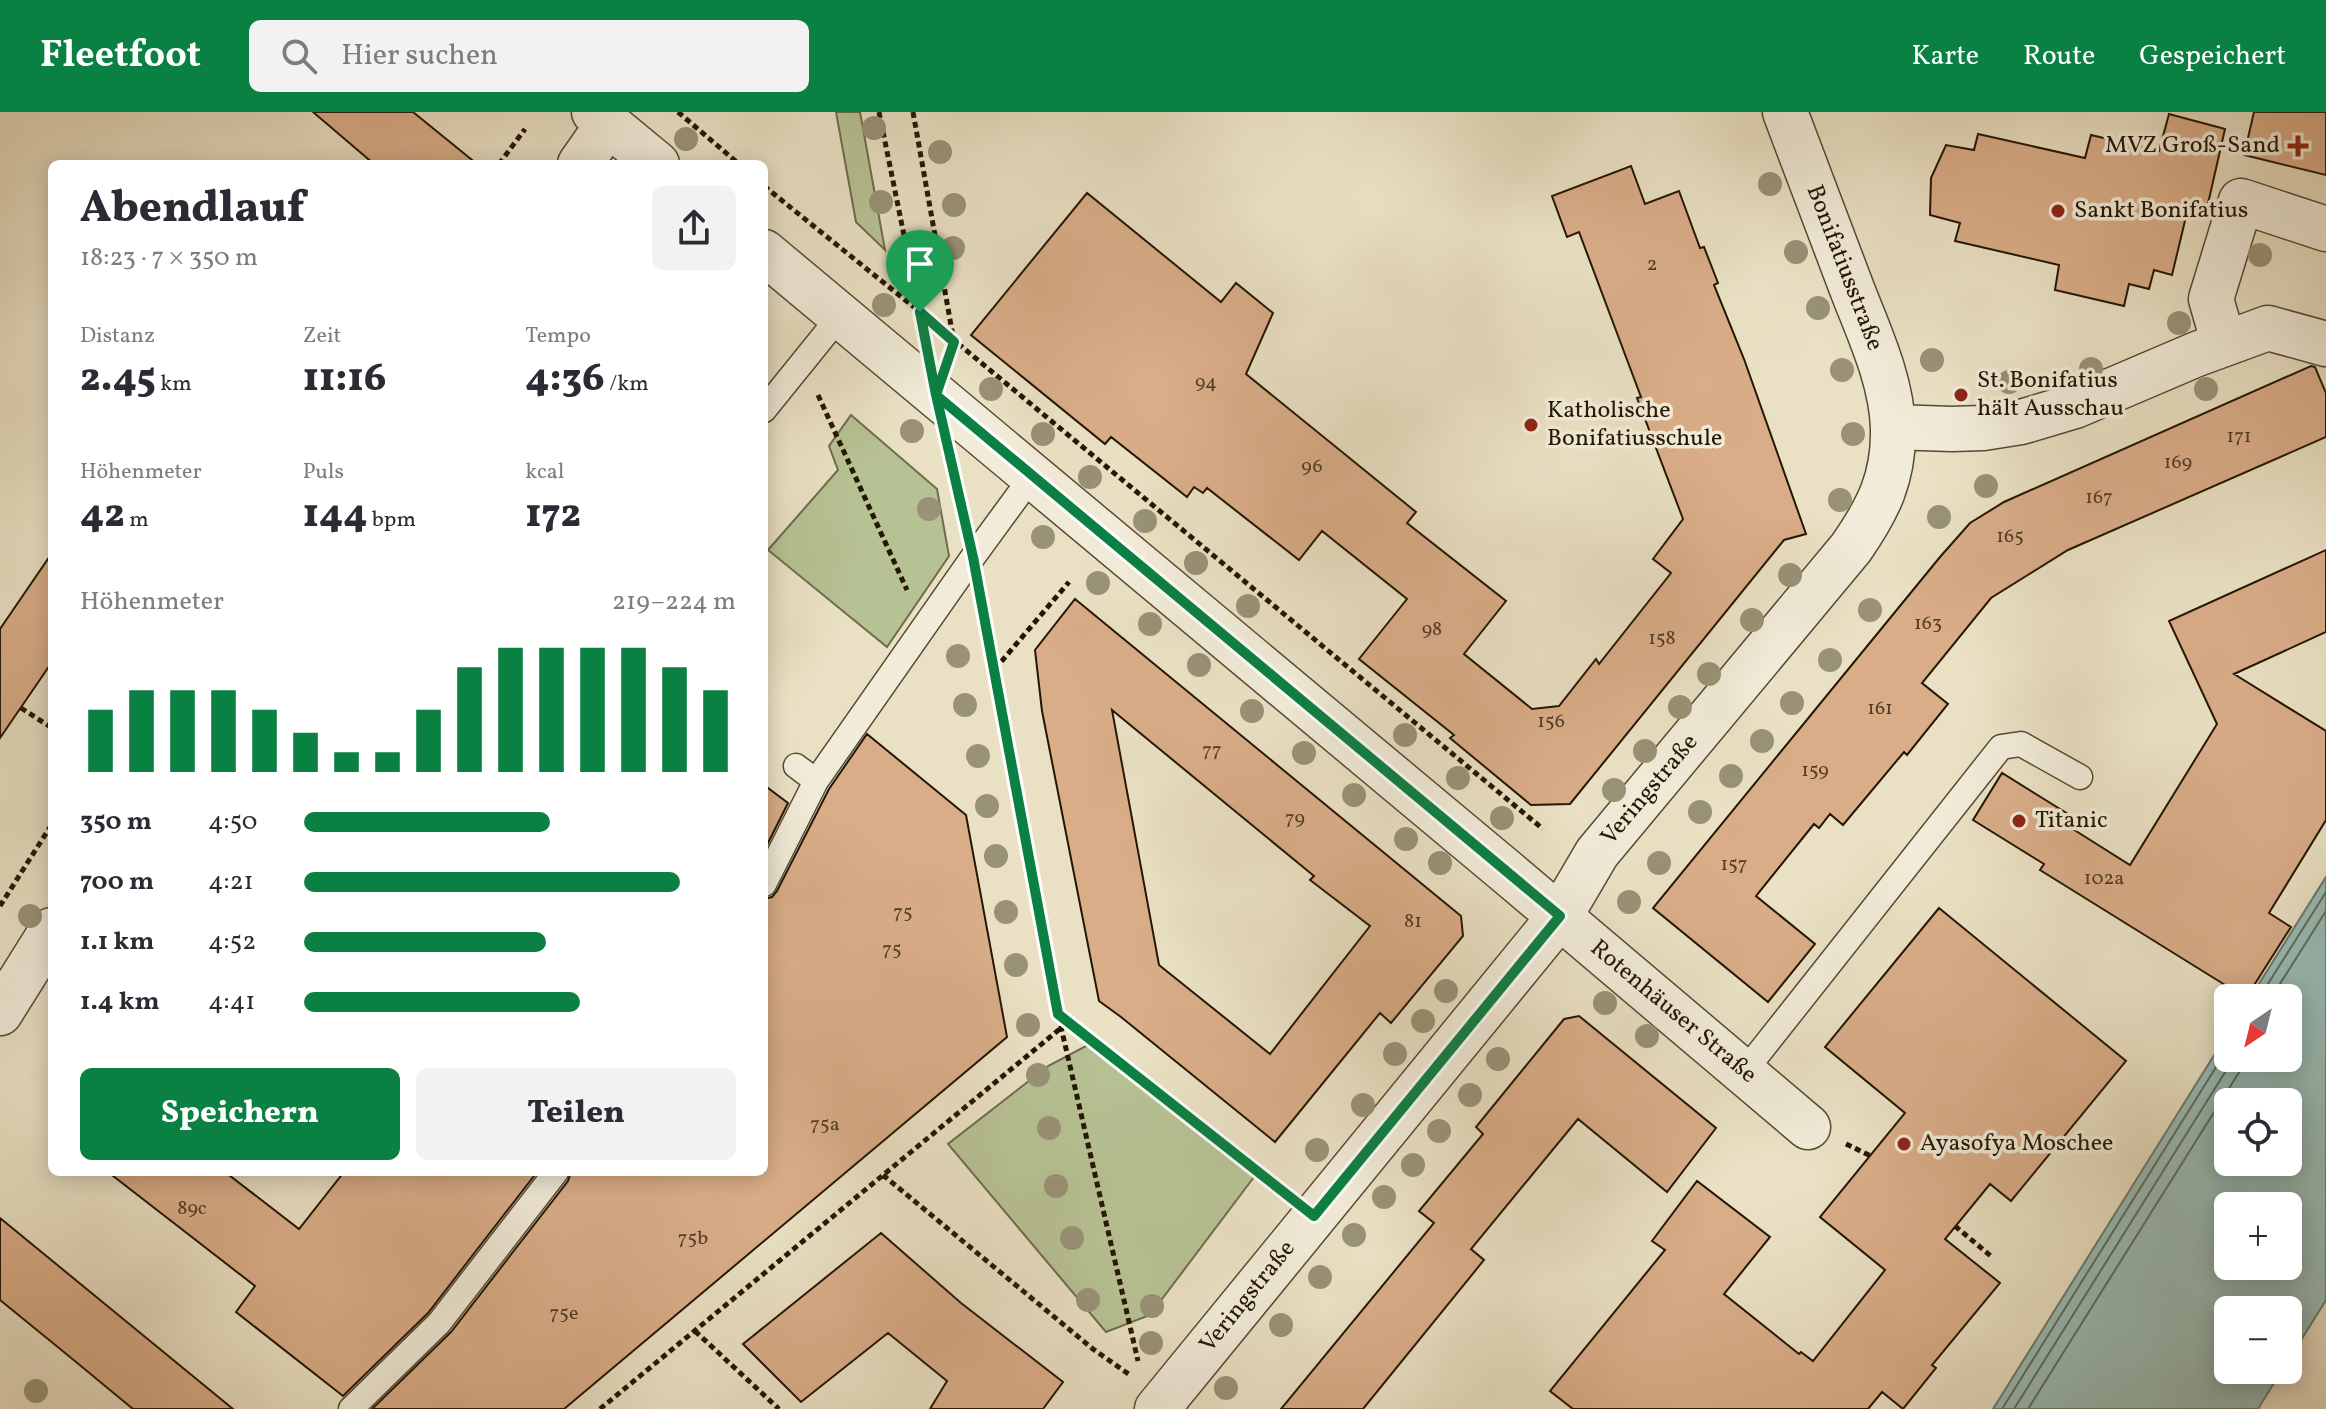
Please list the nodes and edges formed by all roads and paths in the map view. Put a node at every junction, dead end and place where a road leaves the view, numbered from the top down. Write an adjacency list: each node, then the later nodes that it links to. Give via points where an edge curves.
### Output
1 (678, 112): 10 (path)
2 (879, 112): 14 (path)
3 (913, 112): 17 (path)
4 (1785, 112): 23 (street, Bonifatiusstraße, via 1880,362)
5 (601, 118): 8 (street); 9 (street)
6 (525, 129): 7 (path)
7 (502, 160)
8 (582, 160)
9 (652, 160)
10 (734, 160)
11 (768, 189): 14 (path)
12 (2326, 229): 18 (street, via 2241,201 2211,299)
13 (768, 255): 15 (street, Rotenhäuser Straße)
14 (920, 312): 16 (path); 17 (path)
15 (840, 316): 20 (lane); 21 (street, Rotenhäuser Straße)
16 (922, 326)
17 (954, 342): 21 (path); 33 (path)
18 (2224, 344): 19 (street, via 2268,328); 23 (street, via 2075,406 2021,422 1983,428)
19 (2326, 344)
20 (803, 361): 22 (lane); 28 (path)
21 (936, 395): 25 (street, Rotenhäuser Straße)
22 (768, 405)
23 (1893, 427): 37 (street, Veringstraße, via 1884,492 1851,548 1597,853)
24 (951, 463): 26 (path)
25 (1033, 475): 26 (lane); 37 (street, Rotenhäuser Straße)
26 (973, 557): 28 (lane); 29 (path)
27 (1069, 582): 29 (path)
28 (924, 627): 35 (lane, via 806,774)
29 (994, 669): 40 (path)
30 (21, 708): 31 (path)
31 (48, 725)
32 (2080, 777): 42 (lane, via 2021,744 2001,747)
33 (1543, 829)
34 (48, 830): 36 (path)
35 (768, 874)
36 (0, 906)
37 (1560, 916): 42 (street, Rotenhäuser Straße); 46 (street, Veringstraße)
38 (48, 936): 39 (street)
39 (0, 1013)
40 (1058, 1014): 41 (path); 46 (path)
41 (1061, 1028): 44 (path); 50 (path)
42 (1744, 1072): 43 (street, Rotenhäuser Straße)
43 (1808, 1127)
44 (883, 1175): 49 (path); 50 (path)
45 (553, 1176): 51 (lane, via 439,1323)
46 (1314, 1216): 50 (street, Veringstraße)
47 (1955, 1226): 48 (path)
48 (1992, 1257)
49 (695, 1331): 52 (path); 53 (path)
50 (1144, 1386)
51 (351, 1409)
52 (600, 1409)
53 (779, 1409)

